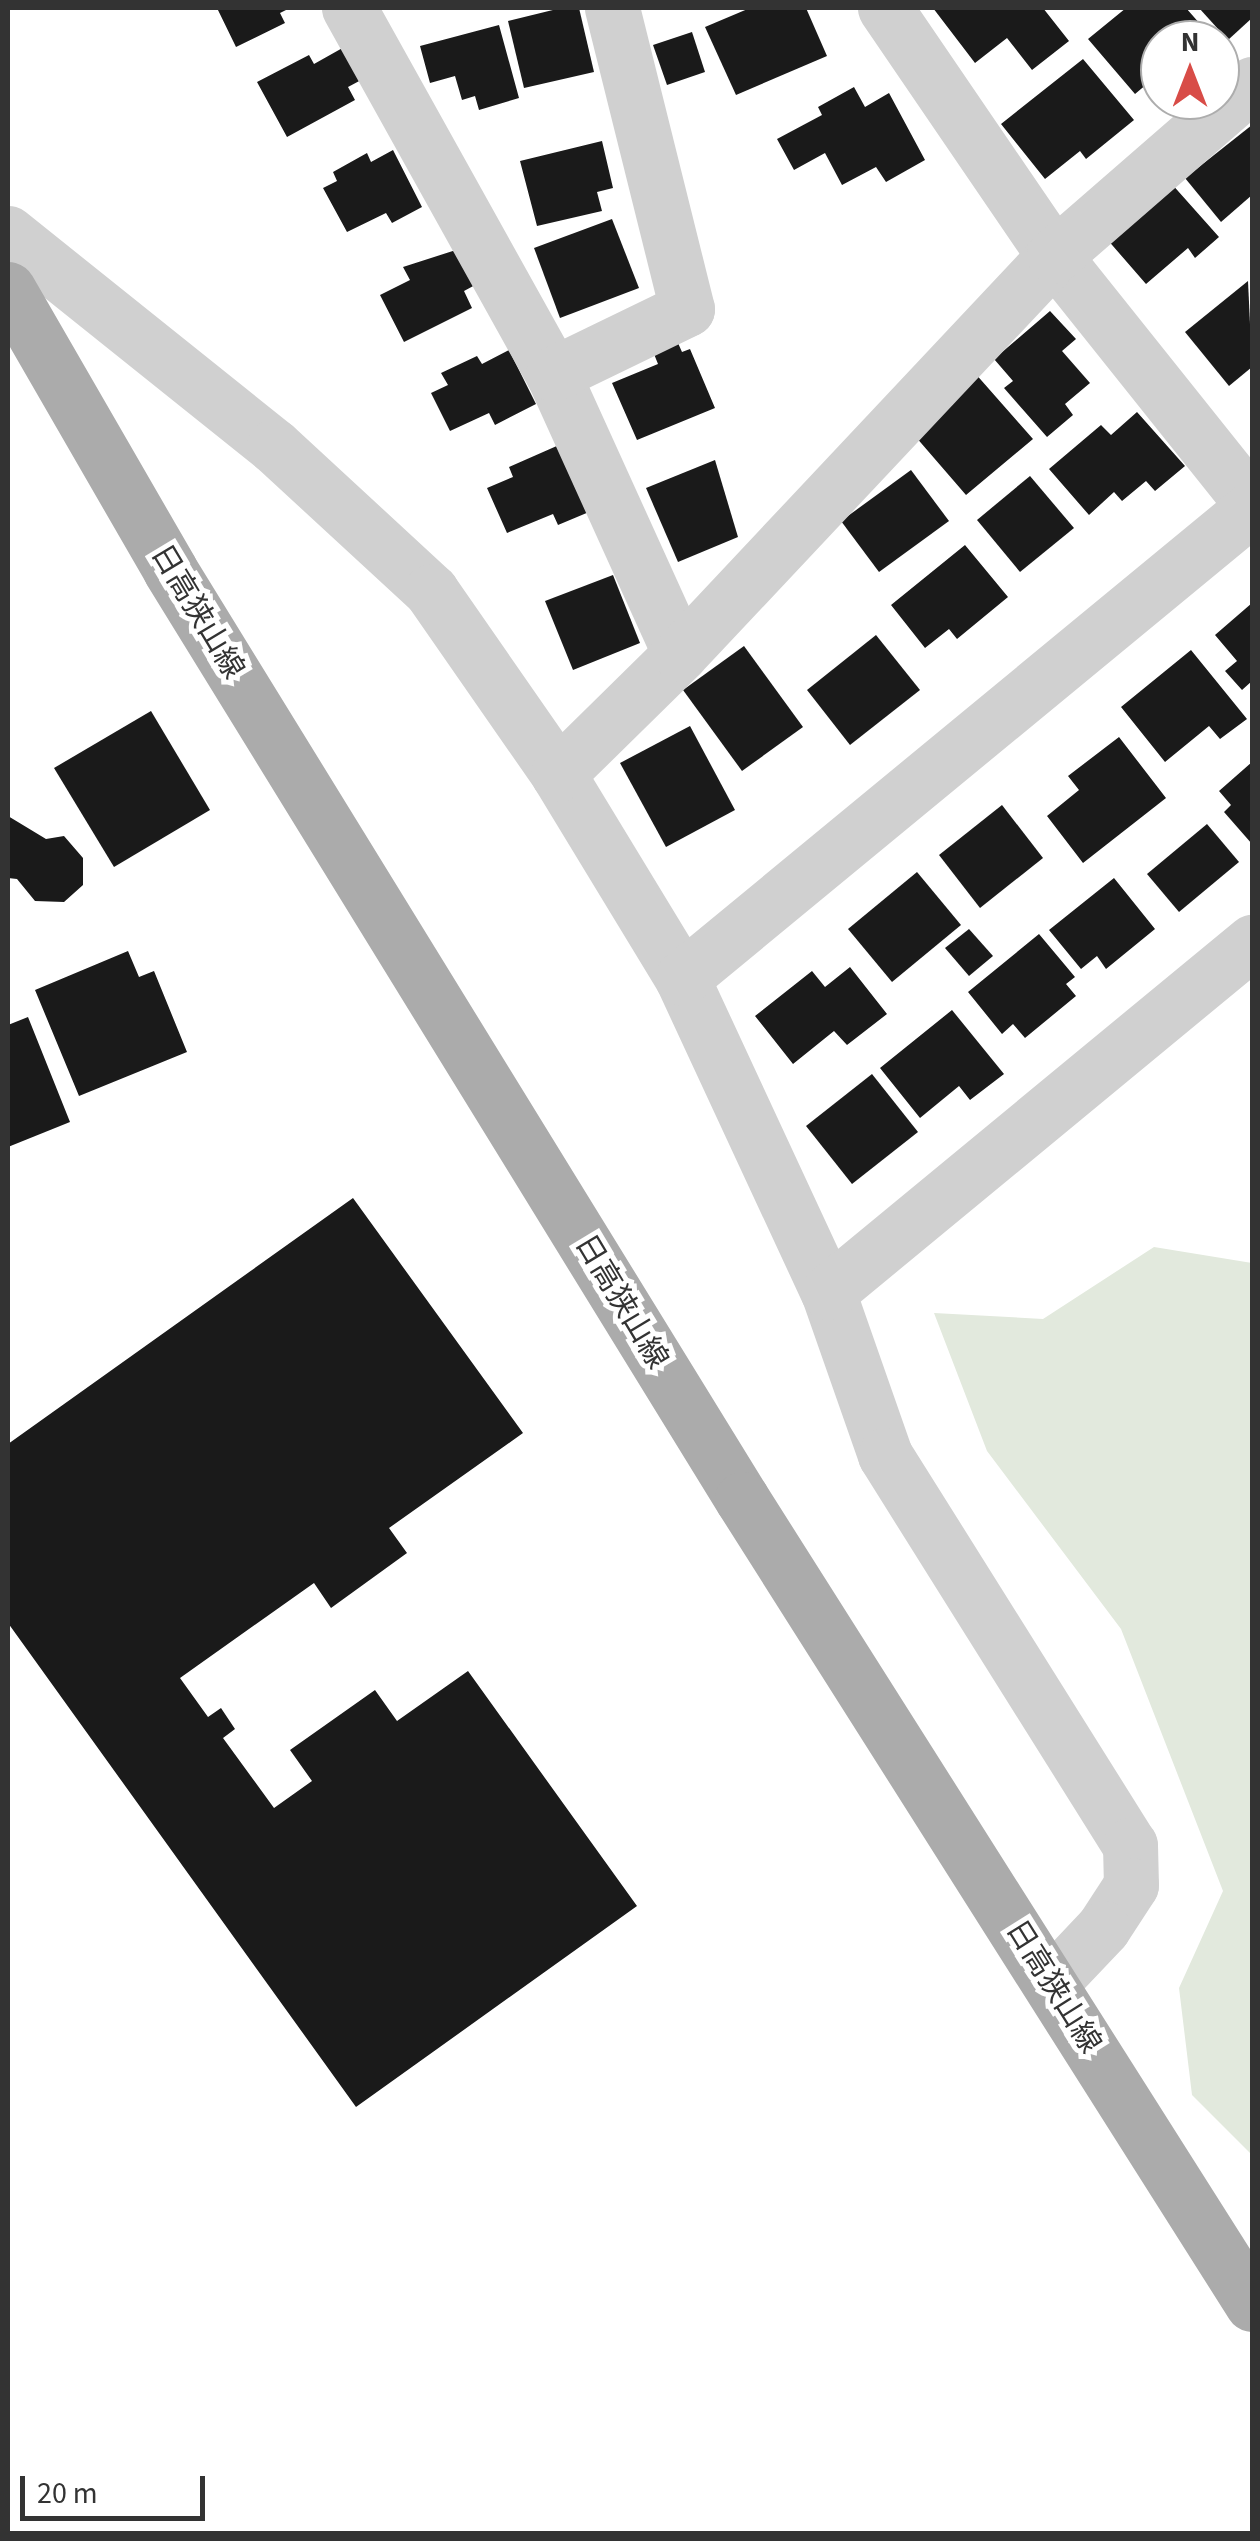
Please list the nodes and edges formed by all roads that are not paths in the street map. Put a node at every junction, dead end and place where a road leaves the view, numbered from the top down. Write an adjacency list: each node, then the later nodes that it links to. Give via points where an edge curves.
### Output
1 (349, 8): 8 (street)
2 (612, 8): 8 (street, via 687,308)
3 (885, 8): 6 (street)
4 (1252, 84): 6 (street)
5 (8, 233): 11 (street, via 274,446 432,591)
6 (1054, 256): 9 (street); 10 (street)
7 (8, 289): 15 (main road, 日高狭山線, via 170,570 732,1483)
8 (554, 374): 10 (street)
9 (1252, 506): 13 (street)
10 (680, 654): 11 (street)
11 (558, 774): 13 (street)
12 (1252, 942): 14 (street)
13 (682, 978): 14 (street)
14 (828, 1292): 15 (street, via 885,1456 1130,1845 1130,1885 1103,1928)
15 (1051, 1983): 16 (main road, 日高狭山線)
16 (1252, 2304)

